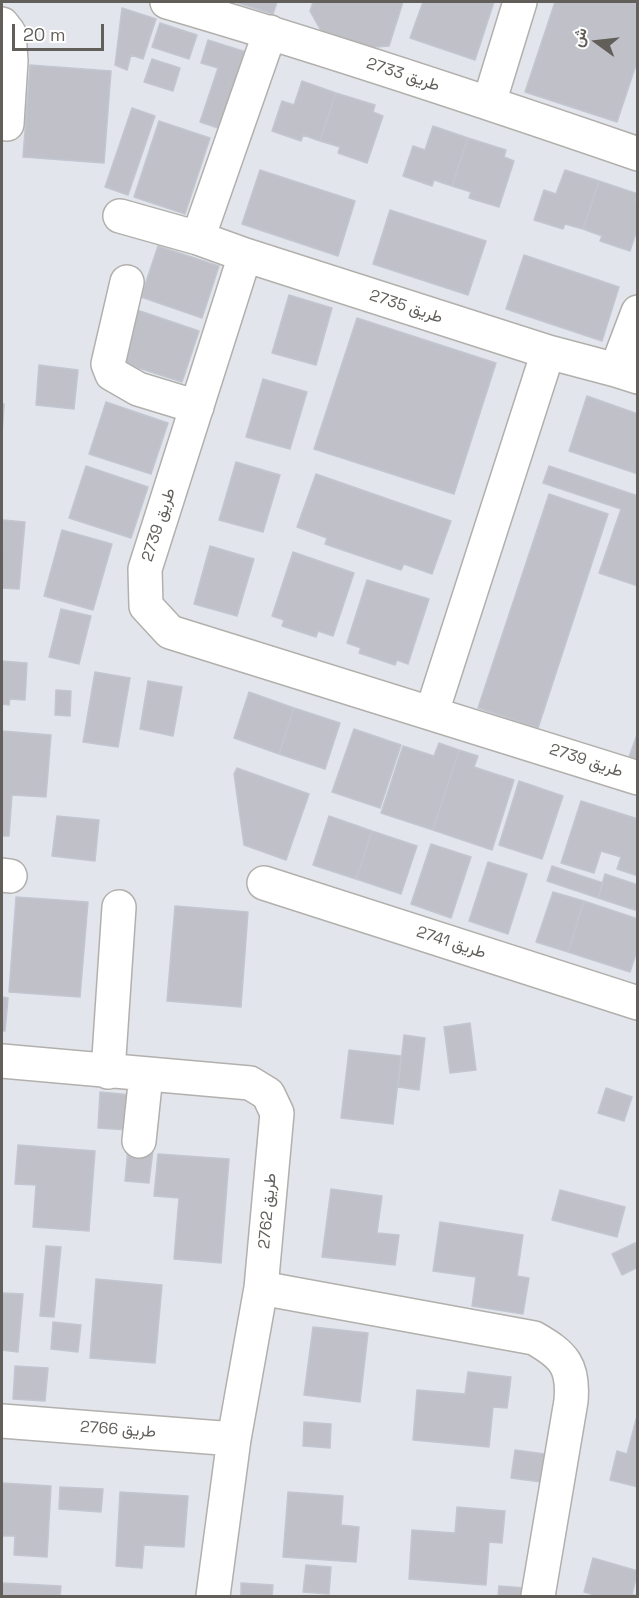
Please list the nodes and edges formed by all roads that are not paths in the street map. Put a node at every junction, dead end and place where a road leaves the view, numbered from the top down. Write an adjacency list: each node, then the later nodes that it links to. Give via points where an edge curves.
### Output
1 (167, 2): 4 (street, طريق 2733)
2 (520, 2): 5 (street)
3 (2, 24): 6 (street, via 9,33 11,61)
4 (270, 32): 5 (street, طريق 2733); 9 (street)
5 (489, 103): 7 (street, طريق 2733)
6 (8, 124)
7 (638, 154)
8 (120, 216): 9 (street, طريق 2735)
9 (198, 238): 10 (street, طريق 2735)
10 (245, 255): 13 (street, طريق 2735); 15 (street, طريق 2739)
11 (127, 282): 15 (street, via 108,364 112,374 138,388)
12 (638, 312): 14 (street, طريق 2735)
13 (548, 352): 14 (street, طريق 2735); 16 (street)
14 (627, 374)
15 (197, 406): 16 (street, طريق 2739, via 145,569 146,606 170,632)
16 (432, 712): 17 (street, طريق 2739)
17 (638, 778)
18 (264, 883): 20 (street, طريق 2741)
19 (119, 907): 22 (street)
20 (638, 1003)
21 (2, 1061): 22 (street, طريق 2762)
22 (108, 1072): 23 (street, طريق 2762)
23 (146, 1075): 24 (street); 25 (street, طريق 2762, via 250,1083 268,1094 277,1113)
24 (139, 1141)
25 (261, 1288): 27 (street, طريق 2762); 29 (street, via 534,1338 561,1355 573,1383)
26 (2, 1421): 27 (street, طريق 2766)
27 (234, 1439): 28 (street, طريق 2762)
28 (213, 1596)
29 (538, 1596)

